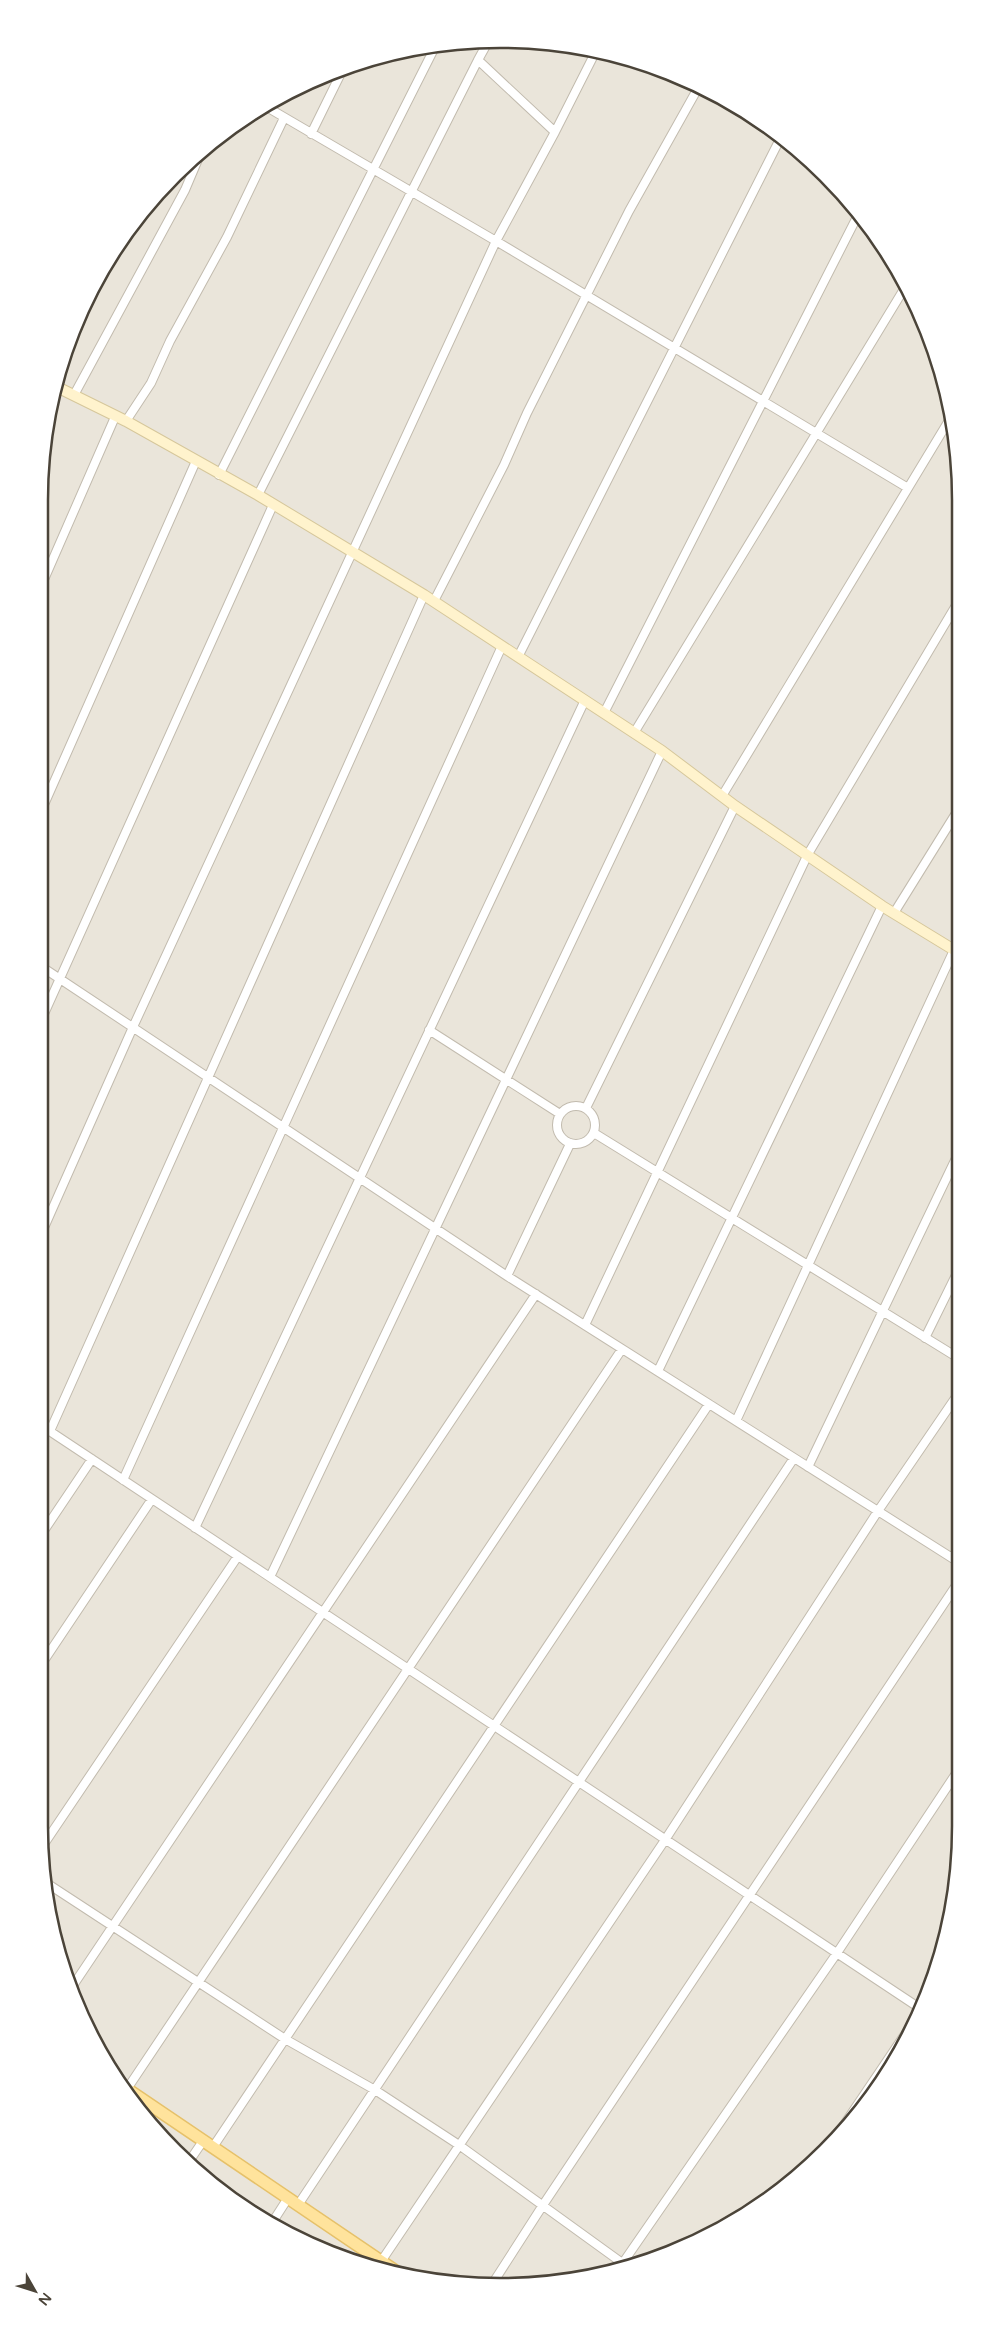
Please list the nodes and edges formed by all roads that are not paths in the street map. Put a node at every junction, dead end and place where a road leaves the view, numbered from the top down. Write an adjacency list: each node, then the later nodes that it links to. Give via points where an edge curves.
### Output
1 (485, 48): 4 (street)
2 (432, 53): 13 (street)
3 (593, 57): 9 (street)
4 (478, 60): 9 (street); 14 (street)
5 (339, 78): 10 (street)
6 (696, 92): 18 (street)
7 (271, 110): 8 (street)
8 (284, 118): 10 (street); 24 (street, via 227,237 151,382)
9 (555, 132): 16 (street)
10 (311, 134): 13 (street)
11 (778, 143): 19 (street)
12 (195, 166): 21 (street)
13 (372, 170): 14 (street); 28 (street)
14 (411, 191): 16 (street); 30 (street)
15 (856, 221): 22 (street)
16 (496, 241): 18 (street); 32 (street)
17 (902, 292): 26 (street)
18 (586, 296): 19 (street); 35 (street)
19 (674, 348): 22 (street); 38 (street)
20 (62, 389): 21 (main road)
21 (74, 395): 23 (main road)
22 (763, 402): 26 (street); 40 (street)
23 (115, 417): 24 (main road); 33 (street)
24 (126, 421): 27 (main road)
25 (946, 425): 29 (street)
26 (816, 433): 29 (street); 41 (street)
27 (196, 461): 28 (main road); 43 (street)
28 (219, 475): 30 (main road)
29 (908, 488): 44 (street)
30 (258, 495): 31 (main road)
31 (273, 505): 32 (main road); 53 (street)
32 (352, 552): 34 (main road); 55 (street)
33 (48, 570)
34 (424, 595): 35 (main road); 57 (street)
35 (434, 601): 37 (main road)
36 (952, 612): 47 (street)
37 (502, 646): 38 (main road); 61 (street)
38 (518, 657): 39 (main road)
39 (585, 700): 40 (main road); 56 (street)
40 (604, 713): 41 (main road)
41 (634, 733): 42 (main road)
42 (662, 751): 44 (main road); 58 (street)
43 (48, 796)
44 (722, 796): 45 (main road)
45 (735, 806): 47 (main road); 59 (street)
46 (952, 820): 49 (street)
47 (808, 854): 48 (main road); 65 (street)
48 (882, 906): 49 (main road); 67 (street)
49 (894, 913): 50 (main road)
50 (952, 949)
51 (952, 960): 70 (street)
52 (48, 971): 53 (street)
53 (60, 978): 54 (street); 55 (street)
54 (48, 1005)
55 (133, 1027): 57 (street); 68 (street)
56 (429, 1030): 58 (street); 66 (street)
57 (208, 1077): 61 (street); 83 (street)
58 (506, 1080): 60 (street); 69 (street)
59 (586, 1108): 60 (street, via 572,1106); 62 (street, via 595,1119)
60 (560, 1114): 63 (street, via 559,1135)
61 (284, 1127): 66 (street); 87 (street)
62 (594, 1133): 63 (street, via 584,1143); 65 (street)
63 (570, 1144): 71 (street)
64 (952, 1167): 74 (street)
65 (657, 1172): 67 (street); 75 (street)
66 (360, 1178): 69 (street); 91 (street)
67 (732, 1218): 70 (street); 79 (street)
68 (48, 1219)
69 (436, 1229): 71 (street); 94 (street)
70 (808, 1265): 74 (street); 82 (street)
71 (507, 1276): 73 (street)
72 (952, 1284): 76 (street)
73 (536, 1294): 75 (street); 96 (street)
74 (883, 1311): 76 (street); 86 (street)
75 (585, 1325): 77 (street)
76 (926, 1338): 78 (street)
77 (622, 1349): 79 (street); 98 (street)
78 (952, 1354)
79 (658, 1372): 81 (street)
80 (952, 1403): 89 (street)
81 (708, 1404): 82 (street); 99 (street)
82 (736, 1421): 84 (street)
83 (50, 1431): 85 (street)
84 (794, 1458): 86 (street); 101 (street)
85 (92, 1459): 87 (street); 90 (street)
86 (808, 1467): 89 (street)
87 (123, 1480): 88 (street)
88 (152, 1499): 91 (street); 97 (street)
89 (878, 1511): 93 (street); 103 (street)
90 (48, 1525)
91 (195, 1528): 92 (street)
92 (238, 1556): 94 (street); 102 (street)
93 (952, 1558)
94 (270, 1577): 96 (street)
95 (952, 1590): 105 (street)
96 (323, 1612): 98 (street); 106 (street)
97 (48, 1655)
98 (408, 1669): 99 (street); 108 (street)
99 (494, 1726): 101 (street); 111 (street)
100 (952, 1780): 107 (street)
101 (579, 1782): 103 (street); 113 (street)
102 (48, 1838)
103 (665, 1840): 105 (street); 116 (street)
104 (51, 1886): 106 (street)
105 (749, 1895): 107 (street); 119 (street)
106 (114, 1925): 108 (street); 109 (street)
107 (837, 1953): 110 (street); 122 (street)
108 (199, 1981): 111 (street); 112 (street)
109 (76, 1982)
110 (914, 2007)
111 (285, 2039): 113 (street); 115 (street)
112 (128, 2082)
113 (375, 2090): 116 (street); 118 (street)
114 (138, 2096): 115 (main road)
115 (208, 2144): 117 (street); 118 (main road)
116 (459, 2145): 119 (street); 123 (street)
117 (193, 2158)
118 (293, 2202): 120 (street); 121 (main road)
119 (543, 2205): 124 (street); 125 (street)
120 (276, 2219)
121 (373, 2260)
122 (625, 2260)
123 (380, 2262)
124 (619, 2262)
125 (495, 2278)

